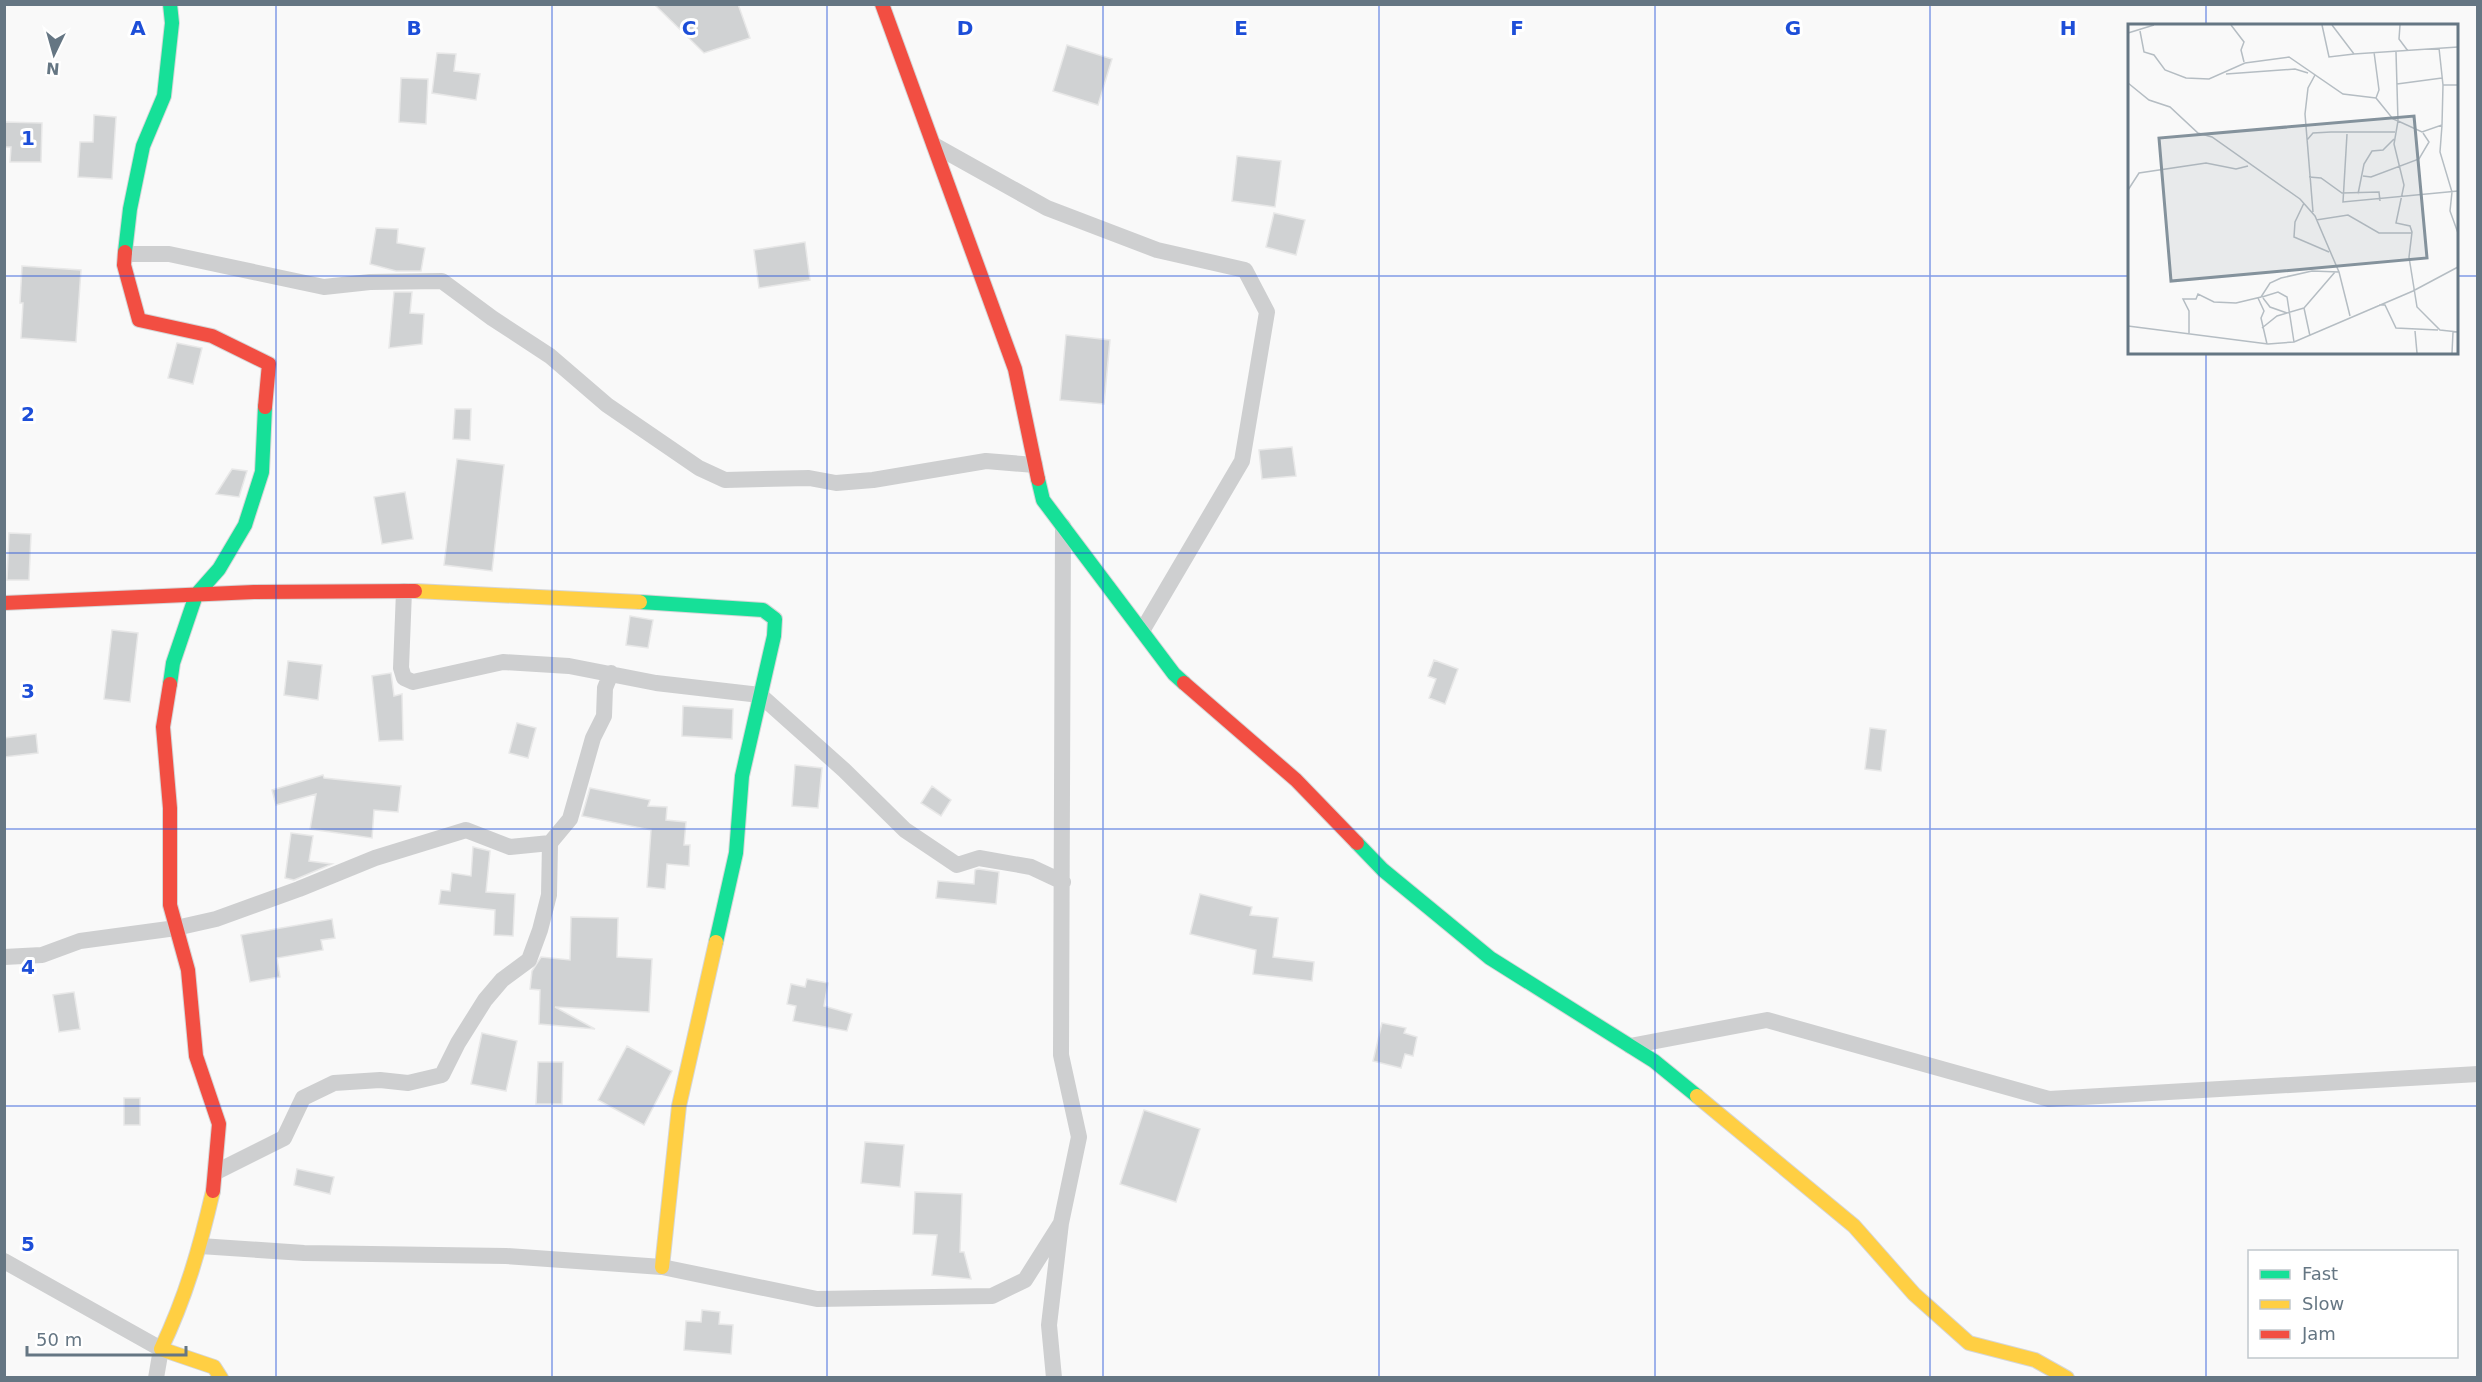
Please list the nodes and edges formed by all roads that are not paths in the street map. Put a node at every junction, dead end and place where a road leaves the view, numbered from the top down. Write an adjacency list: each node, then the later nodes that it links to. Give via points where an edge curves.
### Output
1 (170, 4): 4 (street, via 172,23 164,96 143,146)
2 (882, 4): 3 (street)
3 (934, 145): 5 (street, via 1015,369); 10 (street, via 1047,208 1156,250 1245,270 1267,312 1242,461)
4 (125, 254): 5 (street, via 170,254 324,287 442,281 550,356 607,405 699,468 725,480 809,478 836,483 986,461); 8 (street, via 124,265 139,320 212,336 270,364 262,472 246,525 219,569)
5 (1035, 465): 6 (street, via 1043,500)
6 (1063, 526): 10 (street); 14 (street)
7 (404, 591): 8 (street); 11 (street, via 401,668 404,678 413,682 503,662 569,666); 12 (street, via 763,610 775,619)
8 (196, 595): 9 (street); 15 (street, via 173,663 163,727 170,808 170,905)
9 (4, 603)
10 (1142, 631): 17 (street, via 1174,674 1296,780 1383,870 1490,958)
11 (611, 674): 12 (street); 13 (street, via 605,688 604,716 570,819)
12 (760, 695): 14 (street, via 905,830 957,865 979,858 1031,867); 23 (street, via 742,776 736,853 679,1106)
13 (550, 843): 15 (street, via 510,847 466,830 375,858 216,919); 19 (street, via 549,895 529,960 502,980 485,1000 442,1075 408,1083 334,1083 303,1098 285,1138)
14 (1063, 882): 20 (street, via 1062,1055 1079,1137)
15 (176, 928): 16 (street, via 80,941 42,954); 19 (street, via 188,970 196,1056 219,1124)
16 (4, 957)
17 (1630, 1046): 18 (street, via 1767,1020 2049,1099); 28 (street, via 1654,1061 1854,1226 1914,1294 1969,1343 2035,1360)
18 (2478, 1074)
19 (216, 1172): 21 (street)
20 (1061, 1223): 23 (street, via 1025,1280 992,1296 818,1299); 27 (street, via 1048,1325)
21 (200, 1246): 23 (street, via 304,1253 506,1256); 24 (street, via 180,1310)
22 (4, 1261): 24 (street)
23 (662, 1267)
24 (161, 1349): 25 (street); 26 (street, via 214,1367)
25 (156, 1377)
26 (222, 1377)
27 (1054, 1377)
28 (2067, 1377)

